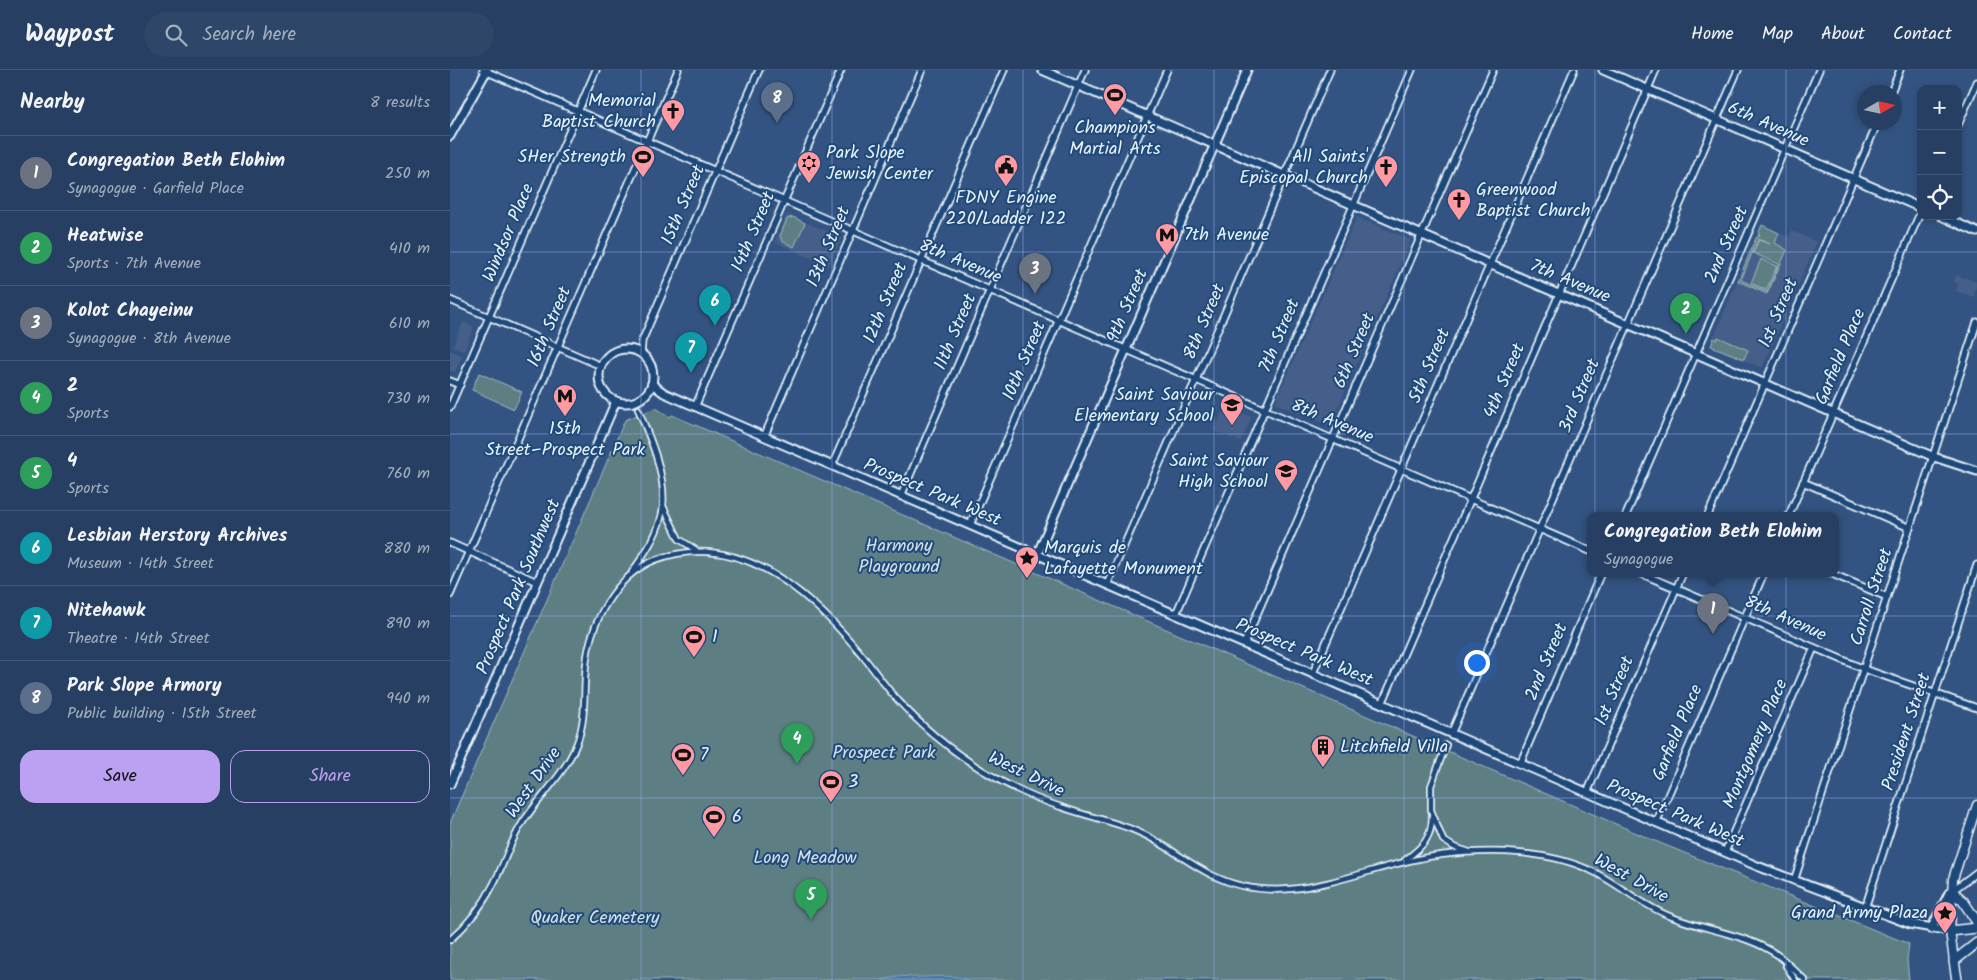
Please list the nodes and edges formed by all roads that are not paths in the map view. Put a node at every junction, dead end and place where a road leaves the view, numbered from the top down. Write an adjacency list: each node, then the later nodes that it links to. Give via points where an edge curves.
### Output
1 (596, 70): 25 (street, Windsor Place)
2 (678, 70): 31 (street, 16th Street)
3 (759, 70): 34 (street, 15th Street)
4 (841, 70): 37 (street, 14th Street)
5 (922, 70): 42 (street, 13th Street)
6 (1004, 70): 45 (street, 12th Street)
7 (1042, 70): 23 (street, 7th Avenue)
8 (1085, 70): 23 (street, 11th Street)
9 (1167, 70): 26 (street, 10th Street)
10 (1247, 70): 32 (street, 9th Street)
11 (1330, 70): 35 (street, 8th Street)
12 (1412, 70): 38 (street, 7th Street)
13 (1493, 70): 44 (street, 6th Street)
14 (1574, 70): 46 (street, 5th Street)
15 (1603, 70): 24 (street, 6th Avenue)
16 (1656, 70): 24 (street, 4th Street)
17 (1738, 70): 28 (street, 3rd Street)
18 (1819, 70): 33 (street, 2nd Street)
19 (1900, 70): 22 (street)
20 (486, 71): 25 (street, 8th Avenue); 30 (street)
21 (1977, 82): 27 (street)
22 (1894, 85)
23 (1078, 86): 26 (street, 7th Avenue); 47 (street, 11th Street)
24 (1648, 89): 28 (street, 6th Avenue); 48 (street, 4th Street)
25 (578, 112): 31 (street, 8th Avenue); 50 (street, Windsor Place)
26 (1147, 116): 32 (street, 7th Avenue); 51 (street, 10th Street)
27 (1962, 116)
28 (1716, 119): 33 (street, 6th Avenue); 53 (street, 3rd Street)
29 (1875, 130): 36 (street, 1st Street)
30 (450, 136)
31 (646, 142): 34 (street, 8th Avenue); 54 (street, 16th Street)
32 (1215, 145): 35 (street, 7th Avenue); 55 (street, 9th Street)
33 (1785, 149): 36 (street, 6th Avenue); 57 (street, 2nd Street)
34 (715, 172): 37 (street, 8th Avenue); 56 (street, 15th Street, via 642,341)
35 (1284, 176): 38 (street, 7th Avenue); 59 (street, 8th Street)
36 (1854, 178): 39 (street, 6th Avenue); 61 (street, 1st Street)
37 (784, 202): 42 (street, 8th Avenue); 66 (street, 14th Street)
38 (1353, 205): 44 (street, 7th Avenue); 68 (street, 7th Street)
39 (1917, 208)
40 (1917, 219): 69 (street, Garfield Place)
41 (1950, 220): 43 (street)
42 (852, 231): 45 (street, 8th Avenue); 70 (street, 13th Street)
43 (1977, 232)
44 (1422, 235): 46 (street, 7th Avenue); 71 (street, 6th Street)
45 (921, 261): 47 (street, 8th Avenue); 73 (street, 12th Street)
46 (1490, 264): 48 (street, 7th Avenue); 74 (street, 5th Street)
47 (990, 291): 51 (street, 8th Avenue); 77 (street, 11th Street)
48 (1559, 294): 53 (street, 7th Avenue); 78 (street, 4th Street)
49 (450, 300): 50 (street)
50 (489, 317): 54 (street); 63 (street, Windsor Place)
51 (1058, 320): 55 (street, 8th Avenue); 83 (street, 10th Street)
52 (1977, 322): 72 (street, Carroll Street)
53 (1628, 324): 57 (street, 7th Avenue); 85 (street, 3rd Street)
54 (558, 347): 58 (street); 89 (street, 16th Street)
55 (1126, 350): 59 (street, 8th Avenue); 90 (street, 9th Street)
56 (641, 353): 58 (street, via 620,350 608,356); 62 (street, via 651,365)
57 (1696, 354): 61 (street, 7th Avenue); 80 (street, 2nd Street)
58 (601, 366): 64 (street, via 599,380 602,389)
59 (1196, 380): 68 (street, 8th Avenue); 99 (street, 8th Street)
60 (450, 381): 63 (street)
61 (1765, 383): 69 (street, 7th Avenue); 81 (street, 1st Street)
62 (652, 384): 64 (street, via 640,400 625,404); 66 (street, Prospect Park West)
63 (460, 385): 65 (street, Windsor Place)
64 (616, 402): 98 (street, Prospect Park Southwest)
65 (450, 407)
66 (695, 407): 70 (street, Prospect Park West)
67 (638, 409): 79 (street, West Drive, via 657,462)
68 (1264, 410): 71 (street, 8th Avenue); 103 (street, 7th Street)
69 (1833, 413): 72 (street, 7th Avenue); 76 (street, Garfield Place)
70 (764, 437): 73 (street, Prospect Park West)
71 (1333, 439): 74 (street, 8th Avenue); 105 (street, 6th Street)
72 (1934, 456): 75 (street, 7th Avenue); 84 (street, Carroll Street)
73 (832, 466): 77 (street, Prospect Park West)
74 (1402, 469): 78 (street, 8th Avenue); 108 (street, 5th Street)
75 (1977, 471)
76 (1803, 482): 82 (street, Garfield Place); 84 (street)
77 (901, 496): 83 (street, Prospect Park West)
78 (1470, 499): 85 (street, 8th Avenue); 110 (street, 4th Street)
79 (663, 507): 88 (street, West Drive, via 680,539); 92 (street, West Drive, via 653,538)
80 (1627, 512)
81 (1709, 512)
82 (1790, 512)
83 (970, 526): 90 (street, Prospect Park West)
84 (1910, 528): 102 (street, Carroll Street)
85 (1539, 529): 87 (street, 8th Avenue); 112 (street, 3rd Street)
86 (450, 543): 89 (street)
87 (1587, 550)
88 (697, 551): 92 (street, West Drive, via 654,560); 122 (street, West Drive, via 736,556 792,584 832,621 892,694 925,727 984,771 1051,804 1138,831 1215,877 1245,887 1285,891 1333,883)
89 (469, 552): 98 (street); 101 (street, 16th Street)
90 (1037, 555): 99 (street, Prospect Park West)
91 (1977, 565): 109 (street, President Street)
92 (630, 576): 131 (street, West Drive, via 605,607 590,640 584,714 570,759 524,820 478,913)
93 (1599, 577): 114 (street, 2nd Street)
94 (1650, 577): 100 (street, 8th Avenue)
95 (1681, 577): 100 (street, 1st Street)
96 (1762, 577): 104 (street, Garfield Place)
97 (1839, 577): 102 (street)
98 (537, 582): 115 (street, Prospect Park Southwest)
99 (1106, 585): 103 (street, Prospect Park West)
100 (1676, 588): 104 (street, 8th Avenue); 116 (street, 1st Street)
101 (450, 596)
102 (1887, 597): 107 (street, Carroll Street)
103 (1176, 614): 105 (street, Prospect Park West)
104 (1744, 618): 106 (street, 8th Avenue); 119 (street, Garfield Place)
105 (1244, 644): 108 (street, Prospect Park West)
106 (1814, 648): 107 (street, 8th Avenue); 120 (street, Montgomery Place)
107 (1864, 670): 109 (street, 8th Avenue); 124 (street, Carroll Street)
108 (1313, 673): 110 (street, Prospect Park West)
109 (1936, 694): 111 (street, 8th Avenue); 126 (street, President Street)
110 (1382, 704): 112 (street, Prospect Park West)
111 (1977, 708)
112 (1451, 734): 114 (street, Prospect Park West)
113 (1446, 745): 118 (street, via 1431,786)
114 (1520, 764): 116 (street, Prospect Park West)
115 (450, 784)
116 (1587, 793): 119 (street, Prospect Park West)
117 (1977, 805): 125 (main road)
118 (1431, 810): 121 (street, via 1443,840); 122 (street, West Drive, via 1432,828 1427,842)
119 (1656, 823): 120 (street, Prospect Park West)
120 (1725, 852): 124 (street, Prospect Park West)
121 (1473, 853): 122 (street, West Drive); 133 (street, West Drive, via 1533,855 1579,866 1604,877 1665,914 1746,940)
122 (1403, 862)
123 (1977, 872): 125 (street)
124 (1794, 881): 126 (street, Prospect Park West)
125 (1952, 891): 127 (main road); 129 (street); 130 (main road)
126 (1865, 908): 129 (street, Prospect Park West)
127 (1977, 922)
128 (1977, 928): 130 (main road)
129 (1931, 929): 130 (street, Prospect Park West)
130 (1950, 930): 134 (main road)
131 (451, 940)
132 (1977, 943): 134 (main road)
133 (1780, 958): 135 (street, West Drive); 136 (street, West Drive)
134 (1954, 961): 137 (main road)
135 (1795, 980)
136 (1805, 980)
137 (1957, 980)

